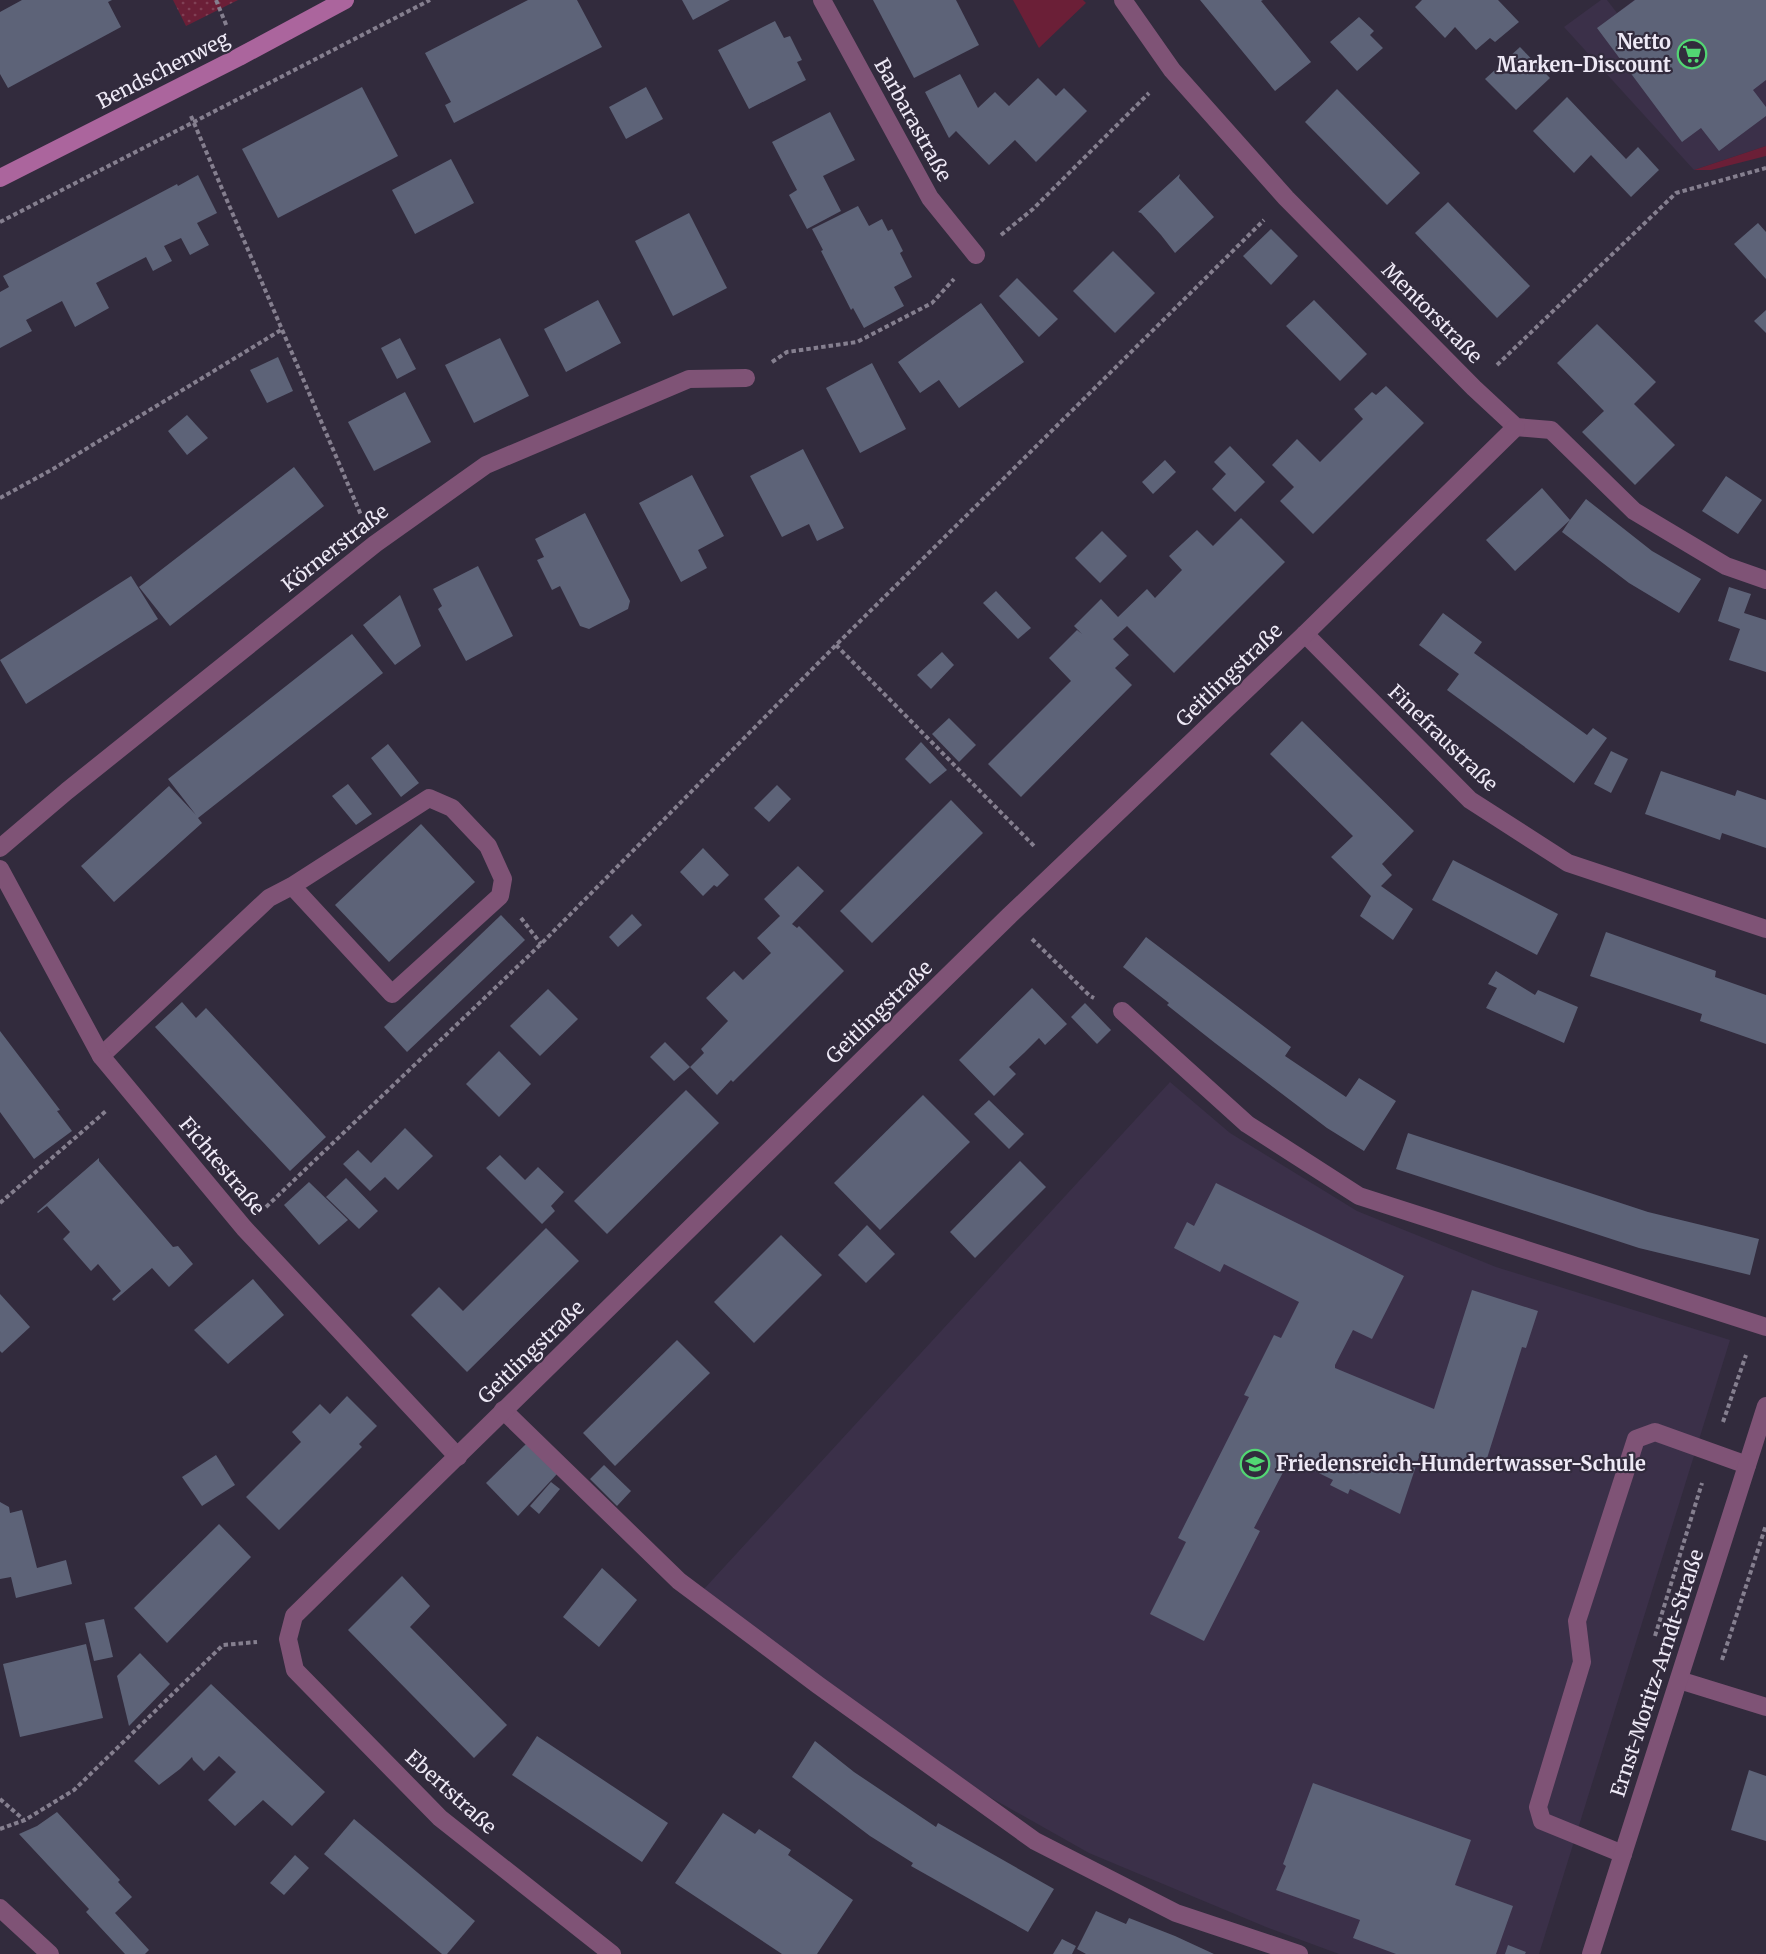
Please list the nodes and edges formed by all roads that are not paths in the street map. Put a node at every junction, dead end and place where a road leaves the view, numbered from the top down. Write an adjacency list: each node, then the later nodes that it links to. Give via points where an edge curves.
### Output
1 (345, 0): 4 (street, Bendschenweg)
2 (822, 0): 5 (street, Barbarastraße, via 930,198)
3 (1123, 0): 7 (street, Mentorstraße, via 1172,70 1286,198)
4 (0, 178)
5 (976, 255)
6 (746, 378): 10 (street, Körnerstraße, via 689,379 486,465 375,544)
7 (1516, 428): 8 (street, via 1551,430 1634,511 1726,566); 9 (street, Geitlingstraße)
8 (1766, 580)
9 (1305, 634): 13 (street, Finefraustraße, via 1470,800 1568,864); 18 (street, Geitlingstraße, via 1009,916)
10 (0, 848)
11 (0, 869): 15 (street, Fichtestraße)
12 (292, 886): 12 (street, via 392,994 500,896 503,879 488,846 452,808 429,798); 15 (street, via 269,898)
13 (1766, 929)
14 (1122, 1011): 16 (street, via 1247,1124 1359,1196)
15 (101, 1056): 19 (street, Fichtestraße, via 244,1228)
16 (1766, 1327)
17 (1766, 1406): 20 (street, Ernst-Moritz-Arndt-Straße)
18 (503, 1410): 19 (street, Geitlingstraße); 28 (street, via 679,1581 1035,1841 1176,1913)
19 (458, 1457): 21 (street, Geitlingstraße, via 294,1616)
20 (1747, 1465): 22 (street, Ernst-Moritz-Arndt-Straße); 24 (street, via 1655,1432 1636,1439 1577,1621 1582,1662 1538,1807 1542,1821)
21 (288, 1639): 27 (street, Ebertstraße, via 295,1670 440,1818)
22 (1679, 1680): 23 (street); 24 (street, Ernst-Moritz-Arndt-Straße)
23 (1766, 1707)
24 (1623, 1854): 29 (street, Ernst-Moritz-Arndt-Straße)
25 (0, 1908): 26 (street)
26 (50, 1954)
27 (612, 1954)
28 (1299, 1954)
29 (1591, 1954)

